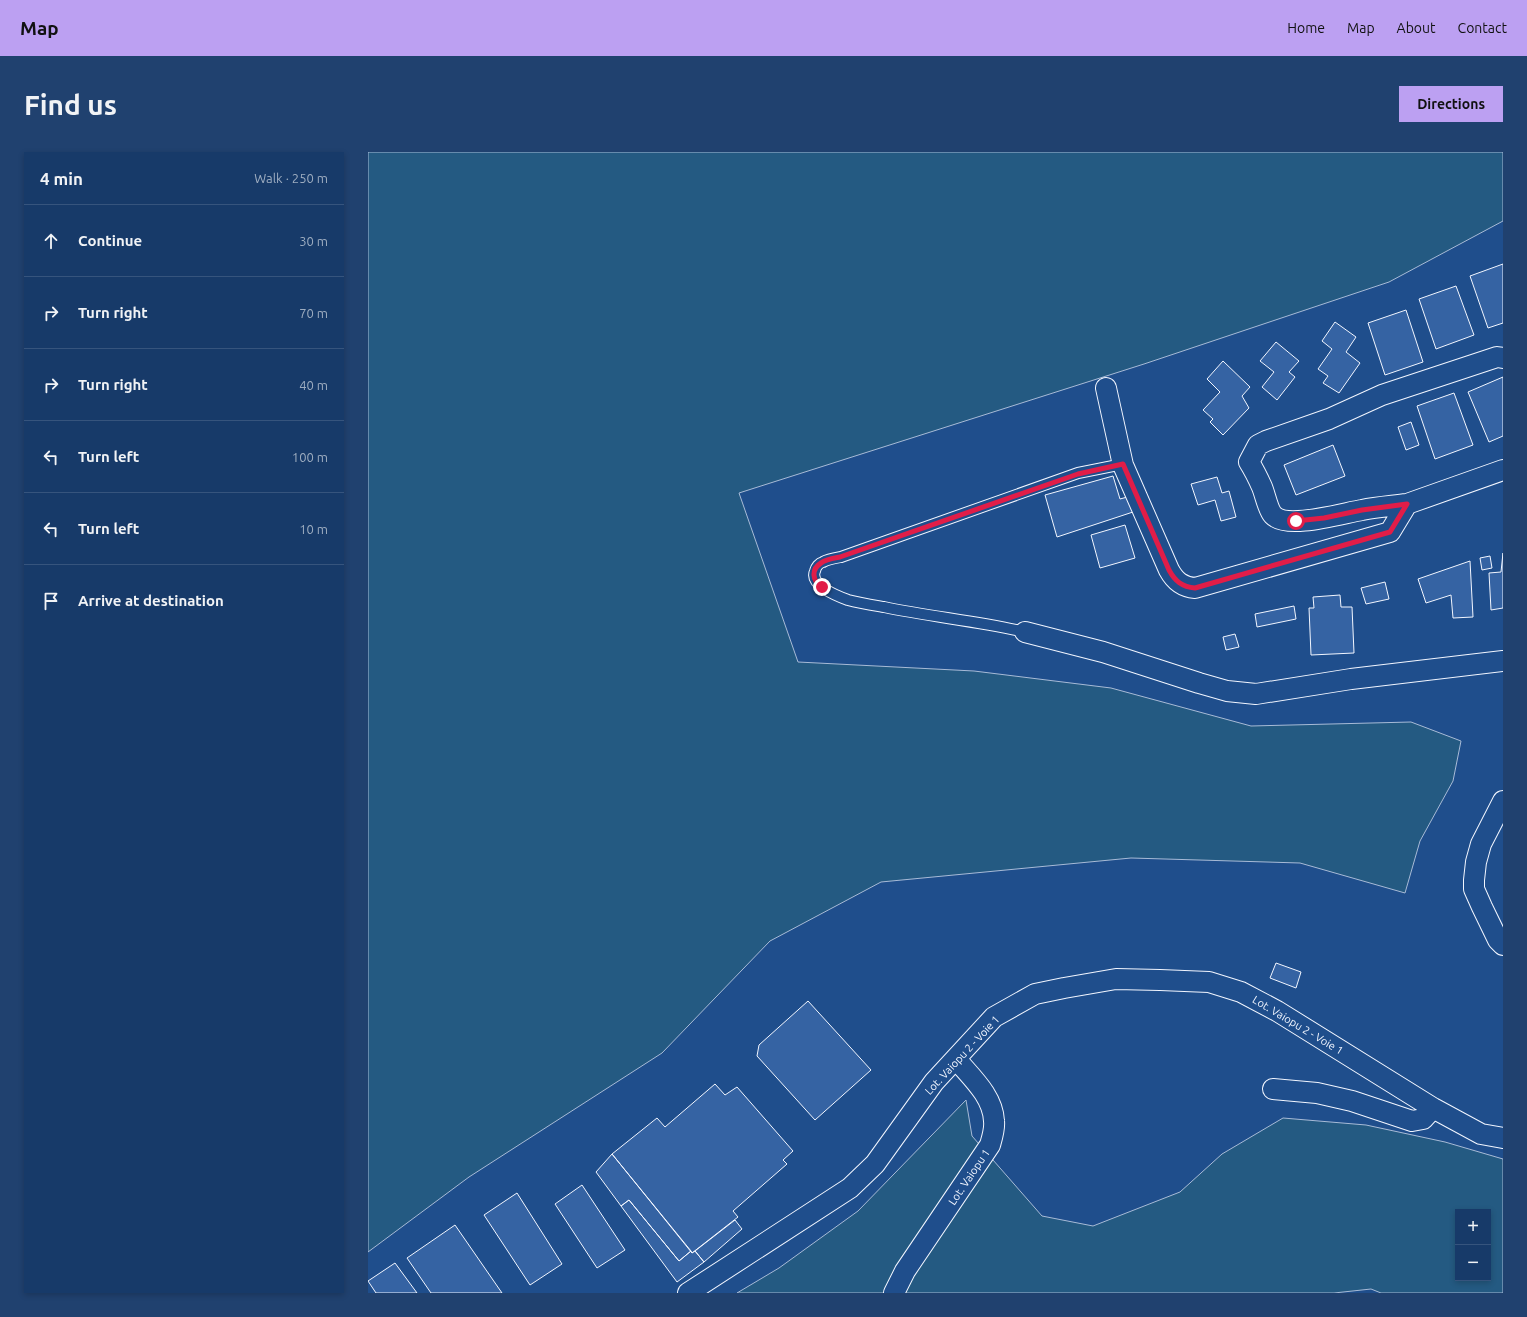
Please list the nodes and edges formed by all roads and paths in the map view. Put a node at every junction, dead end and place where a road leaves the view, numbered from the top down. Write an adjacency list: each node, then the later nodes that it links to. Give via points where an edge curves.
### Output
1 (1503, 358): 5 (street, via 1497,357 1382,395 1329,419 1258,445 1249,462 1260,482 1271,514 1278,519 1287,521 1324,518)
2 (1106, 388): 3 (street)
3 (1123, 466): 5 (street, via 1169,570 1179,584 1187,588 1195,588 1390,532); 6 (lane, via 1078,474 822,562 814,572 817,584 849,600)
4 (1503, 470): 5 (street)
5 (1407, 504)
6 (1025, 632): 7 (street, via 1103,652 1227,691 1256,694 1351,679)
7 (1503, 661)
8 (1503, 801): 9 (street, via 1481,844 1476,862 1474,889 1498,940)
9 (1503, 945)
10 (956, 1059): 12 (street, Lot. Vaiopu 2 - Voie 1, via 994,1017 1035,994 1116,979 1209,982 1241,992 1277,1011); 14 (street, Lot. Vaiopu 2 - Voie 1, via 934,1082 875,1164 850,1188); 15 (street, Lot. Vaiopu 1, via 978,1084 993,1108 994,1122 990,1145 905,1271)
11 (1273, 1089): 12 (street, via 1317,1093 1352,1101 1412,1121 1423,1119)
12 (1433, 1108): 13 (street, Lot. Vaiopu 2 - Voie 1, via 1481,1134)
13 (1503, 1138)
14 (688, 1293)
15 (894, 1293)

